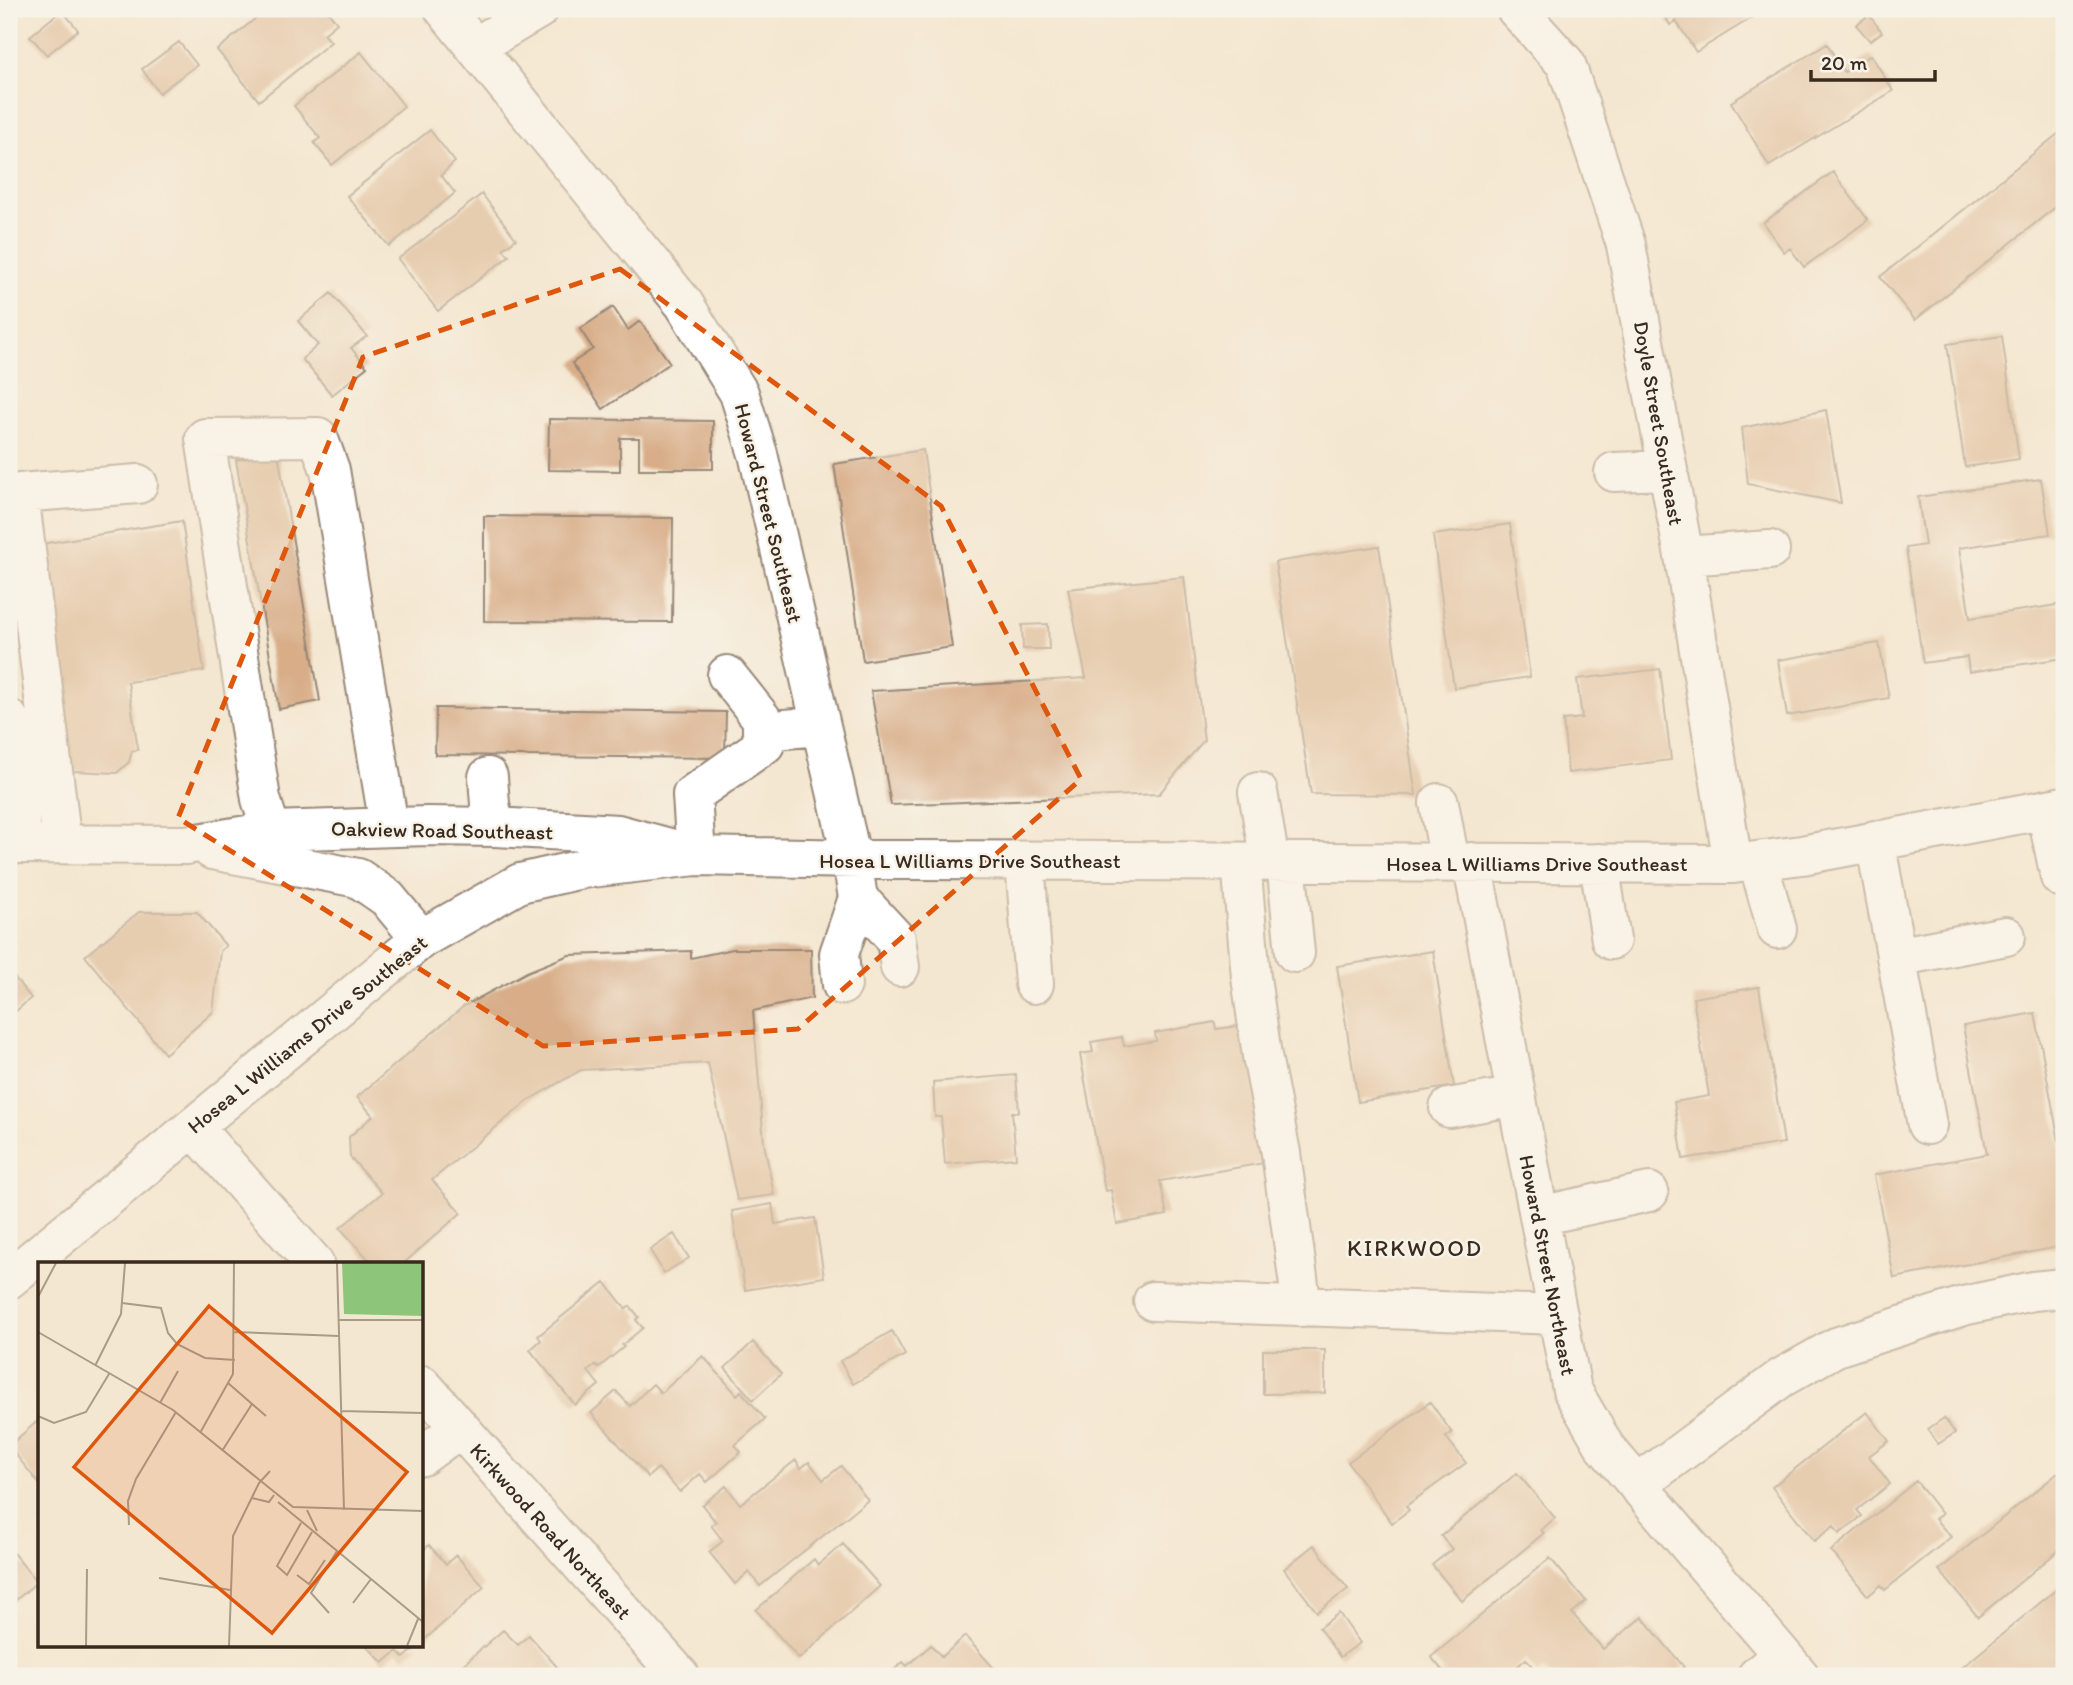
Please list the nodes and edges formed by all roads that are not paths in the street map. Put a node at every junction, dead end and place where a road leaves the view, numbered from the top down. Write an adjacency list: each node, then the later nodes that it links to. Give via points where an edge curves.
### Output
1 (444, 9): 4 (street, Howard Street Southeast)
2 (539, 9): 4 (street)
3 (1516, 9): 5 (street, Doyle Street Southeast, via 1566,64 1626,245)
4 (475, 47): 12 (street, Howard Street Southeast, via 684,304 739,393 758,454)
5 (1668, 470): 6 (street); 9 (street, Doyle Street Southeast)
6 (1614, 472)
7 (138, 484): 23 (street, via 19,493)
8 (1770, 550): 9 (street)
9 (1684, 556): 31 (street, Doyle Street Southeast)
10 (727, 675): 13 (street, via 762,719)
11 (9, 719): 22 (street, via 20,787)
12 (820, 726): 13 (street); 26 (street, Howard Street Southeast)
13 (762, 731): 25 (street, via 765,744 692,795)
14 (488, 777): 19 (street)
15 (1258, 792): 28 (street)
16 (1439, 803): 29 (street, Howard Street Northeast)
17 (2055, 808): 21 (street, Hosea L Williams Drive Southeast); 32 (street)
18 (389, 826): 19 (street, Oakview Road Southeast); 20 (street, Oakview Road Southeast); 20 (street, via 330,470 318,438 205,438 261,799)
19 (495, 827): 25 (street, Oakview Road Southeast, via 618,834)
20 (271, 831): 24 (street, Oakview Road Southeast)
21 (1875, 840): 31 (street, Hosea L Williams Drive Southeast); 39 (street)
22 (15, 844): 23 (street, Oakview Road Southeast)
23 (62, 844): 24 (street, Oakview Road Southeast)
24 (186, 845): 36 (street, Oakview Road Southeast, via 358,878 387,898)
25 (696, 856): 26 (street, Hosea L Williams Drive Southeast); 36 (street, Hosea L Williams Drive Southeast, via 582,869 520,883)
26 (852, 860): 27 (street, Hosea L Williams Drive Southeast); 33 (street, Howard Street Southeast)
27 (1025, 861): 28 (street, Hosea L Williams Drive Southeast); 41 (street)
28 (1266, 862): 29 (street, Hosea L Williams Drive Southeast); 38 (street); 53 (street, via 1251,977)
29 (1461, 862): 30 (street, Hosea L Williams Drive Southeast); 43 (street, Howard Street Northeast)
30 (1600, 863): 31 (street, Hosea L Williams Drive Southeast); 37 (street)
31 (1746, 863): 34 (street, Doyle Street Southeast)
32 (2060, 877)
33 (858, 898): 40 (street, via 896,939); 42 (street, via 839,954)
34 (1777, 929)
35 (2006, 936): 39 (street)
36 (421, 939): 46 (street, Hosea L Williams Drive Southeast)
37 (1612, 940)
38 (1296, 953)
39 (1896, 957): 45 (street)
40 (900, 967)
41 (1034, 984)
42 (842, 985)
43 (1516, 1096): 44 (street); 48 (street, Howard Street Northeast)
44 (1449, 1108)
45 (1927, 1125)
46 (193, 1126): 49 (street); 50 (street, Hosea L Williams Drive Southeast)
47 (1649, 1192): 48 (street)
48 (1539, 1216): 54 (street, Howard Street Northeast)
49 (313, 1262)
50 (9, 1279)
51 (2064, 1288): 58 (street, via 1963,1306 1836,1347 1781,1378)
52 (1153, 1301): 53 (street)
53 (1302, 1307): 54 (street)
54 (1558, 1315): 58 (street, Howard Street Northeast, via 1572,1390 1605,1447)
55 (424, 1387): 56 (street, Kirkwood Road Northeast)
56 (460, 1428): 57 (street); 60 (street, Kirkwood Road Northeast)
57 (424, 1455)
58 (1637, 1485): 59 (street, Howard Street Northeast)
59 (1780, 1669)
60 (680, 1676)

